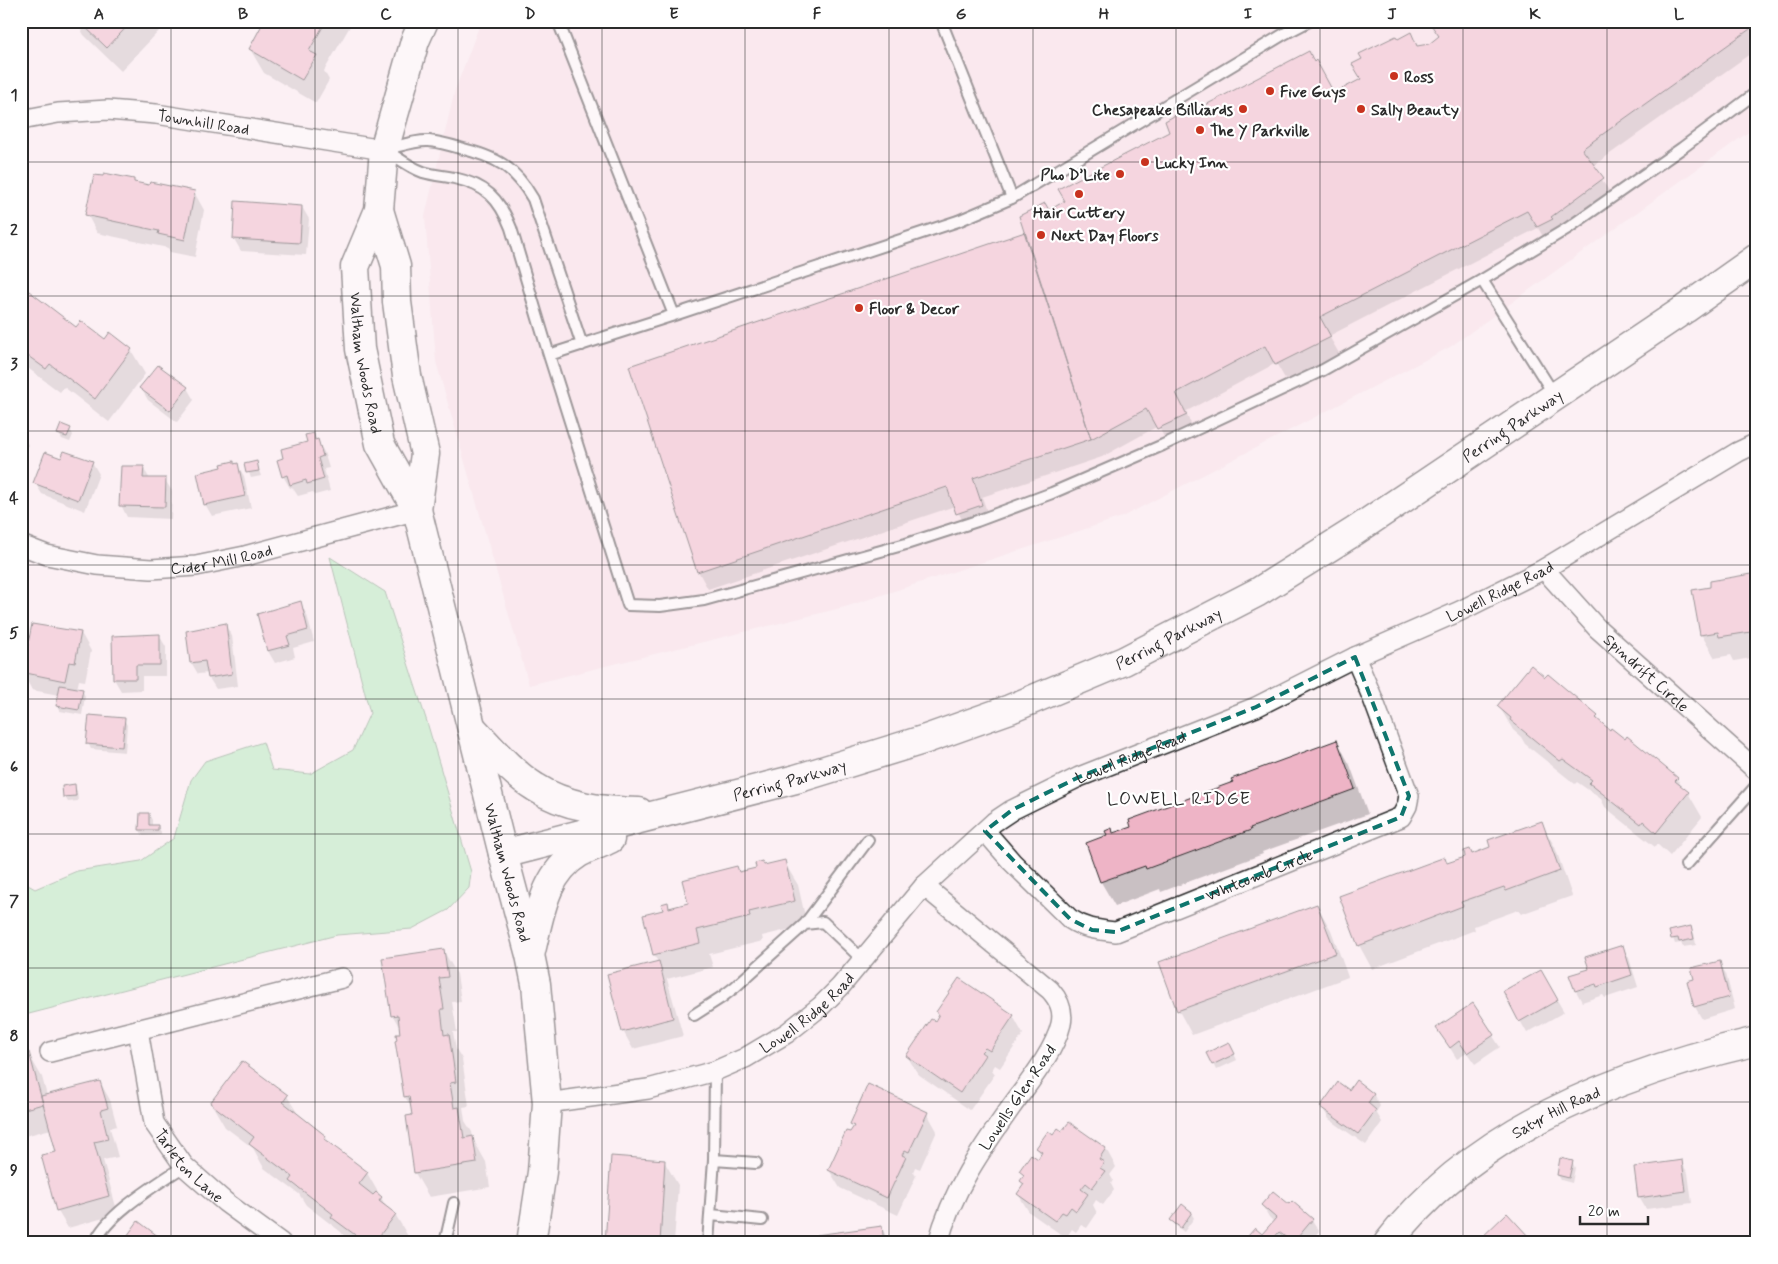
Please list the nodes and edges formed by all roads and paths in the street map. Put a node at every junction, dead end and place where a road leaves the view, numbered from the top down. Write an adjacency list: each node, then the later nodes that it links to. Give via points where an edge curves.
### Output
1 (424, 21): 7 (street, Waltham Woods Road)
2 (558, 21): 12 (lane)
3 (941, 21): 8 (lane)
4 (1309, 21): 8 (lane)
5 (1757, 92): 11 (lane, via 1568,228)
6 (21, 120): 7 (street, Townhill Road, via 58,113 108,110 156,114)
7 (384, 150): 9 (street, Waltham Woods Road); 13 (lane, via 428,141 457,147 504,164 523,181 533,199); 14 (lane, via 422,172 478,185 504,210)
8 (1012, 198): 12 (lane, via 958,221)
9 (379, 210): 17 (street, Waltham Woods Road, via 396,266 397,302 406,367 425,454); 17 (street, Waltham Woods Road, via 355,267 360,349 380,444)
10 (1757, 258): 15 (street, Perring Parkway)
11 (1482, 280): 14 (lane, via 1324,370 1052,493 906,544 704,600 660,606 628,605); 15 (lane)
12 (674, 315): 13 (lane)
13 (582, 345): 14 (lane)
14 (549, 355)
15 (1555, 396): 24 (street, Perring Parkway, via 1355,531 1258,592 1124,661 1010,709 926,739 796,779)
16 (1757, 443): 19 (street, Lowell Ridge Road)
17 (417, 510): 18 (street, Cider Mill Road, via 196,566 151,569 97,565 46,555); 21 (street, Waltham Woods Road)
18 (21, 545)
19 (1544, 569): 20 (street, Lowell Ridge Road, via 1460,611); 22 (street, Spindrift Circle, via 1597,628)
20 (1355, 657): 25 (street, Lowell Ridge Road, via 1256,706 1079,777 1012,810); 25 (street, Whitcomb Circle, via 1409,796 1401,817 1116,932 1092,930 1070,919)
21 (472, 728): 24 (street, via 512,769 552,797 617,811); 27 (street, Waltham Woods Road)
22 (1757, 771)
23 (1757, 785): 28 (lane)
24 (668, 812): 27 (street, Perring Parkway); 31 (street, via 578,854 562,866 552,878 545,897)
25 (985, 831): 29 (street, Lowell Ridge Road)
26 (868, 840): 30 (lane)
27 (503, 854): 31 (street, Waltham Woods Road)
28 (1686, 865)
29 (924, 886): 32 (street, Lowell Ridge Road); 51 (street, Lowells Glen Road, via 1050,990 1062,1012 1057,1037 964,1178 944,1219)
30 (804, 924): 32 (lane, via 823,922); 34 (lane, via 735,987)
31 (530, 955): 39 (street, Waltham Woods Road, via 540,1015)
32 (862, 959): 38 (street, Lowell Ridge Road, via 821,1006 787,1033)
33 (342, 978): 35 (street)
34 (694, 1015)
35 (138, 1030): 37 (street); 42 (street, Tarleton Lane, via 154,1123)
36 (1757, 1041): 52 (street, Satyr Hill Road, via 1634,1076 1593,1092 1526,1127 1453,1176 1423,1202)
37 (50, 1052)
38 (714, 1071): 39 (street, Lowell Ridge Road, via 648,1089); 40 (lane)
39 (547, 1103): 49 (street, Waltham Woods Road, via 542,1172)
40 (714, 1160): 41 (lane); 44 (lane)
41 (756, 1163)
42 (184, 1166): 46 (lane, via 115,1216); 47 (street, Tarleton Lane, via 225,1202)
43 (454, 1203): 48 (lane)
44 (711, 1215): 45 (lane); 50 (lane)
45 (762, 1220)
46 (95, 1243)
47 (281, 1243)
48 (445, 1243)
49 (531, 1243)
50 (708, 1243)
51 (938, 1243)
52 (1388, 1243)

